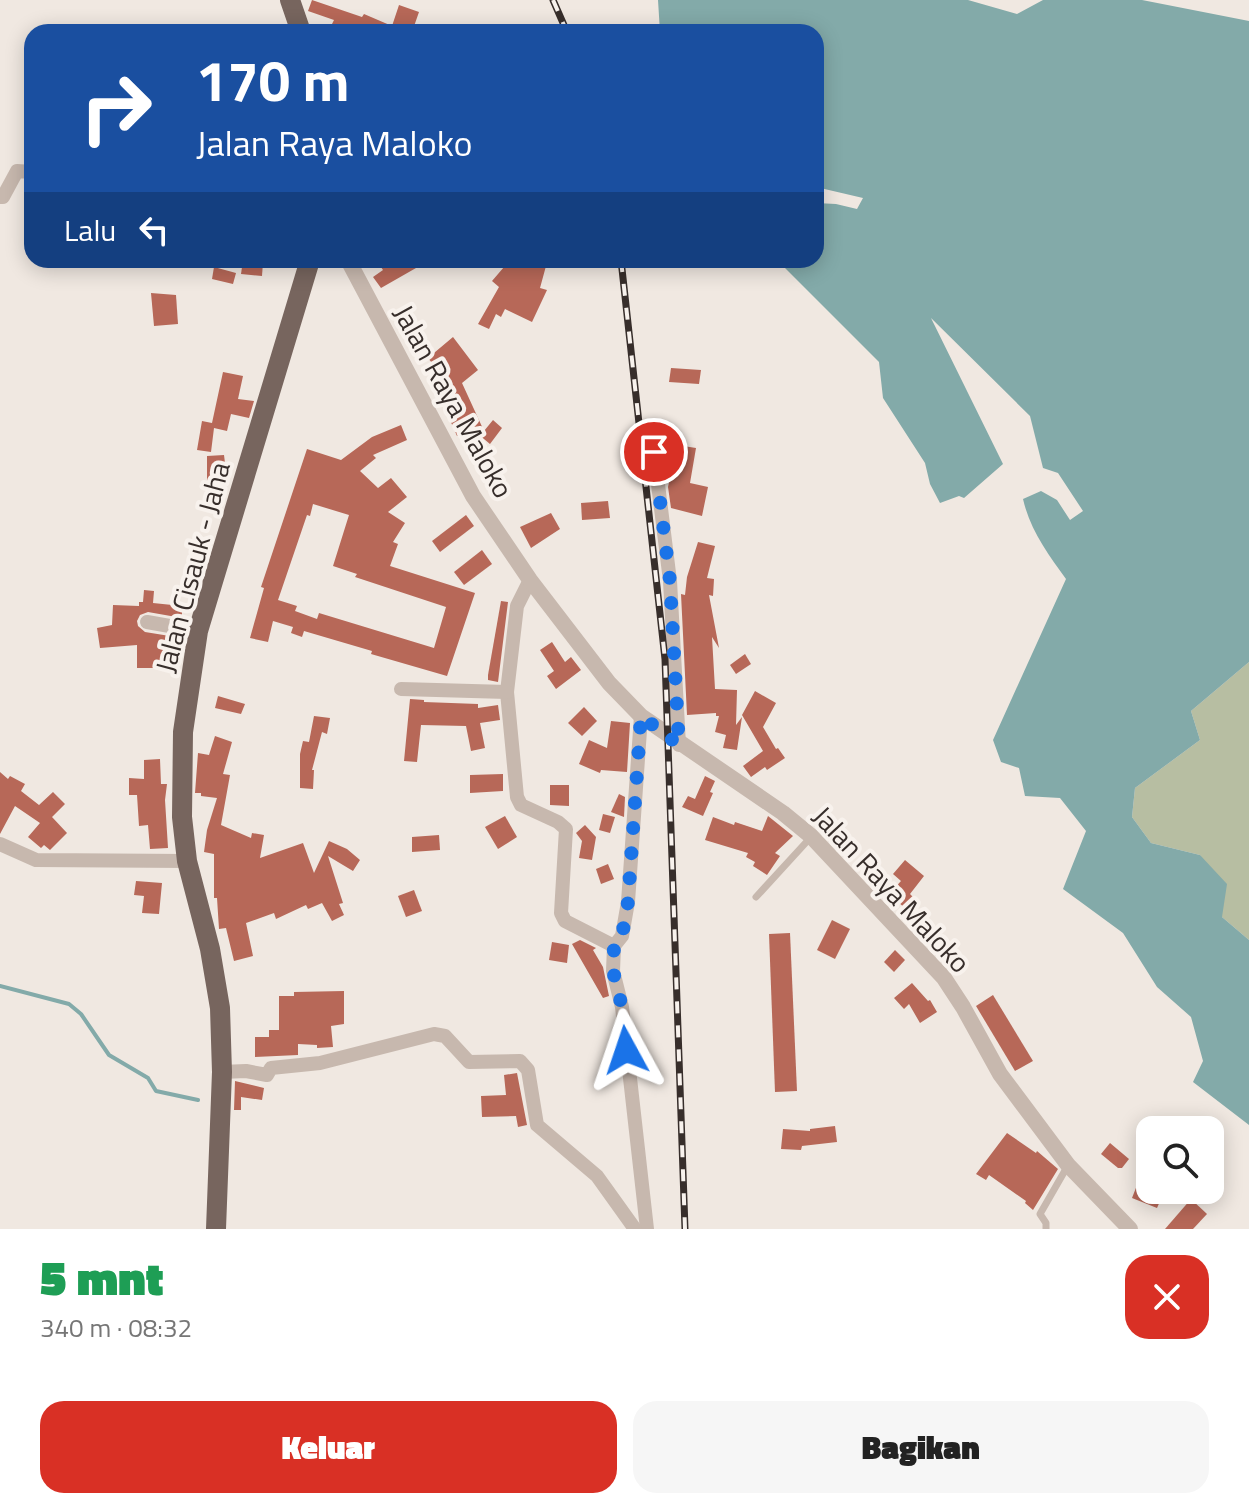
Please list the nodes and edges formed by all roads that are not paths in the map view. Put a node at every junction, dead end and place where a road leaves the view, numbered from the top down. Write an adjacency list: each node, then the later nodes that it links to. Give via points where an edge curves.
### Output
1 (290, 0): 2 (main road)
2 (298, 24)
3 (24, 171): 4 (street, via 17,171)
4 (0, 197)
5 (308, 268): 10 (main road, Jalan Cisauk - Jaha)
6 (352, 268): 8 (street, Jalan Raya Maloko, via 473,496)
7 (654, 452): 14 (street, via 670,581)
8 (530, 580): 12 (street, via 517,606); 13 (street, Jalan Raya Maloko, via 625,703)
9 (147, 622): 10 (street)
10 (198, 631): 17 (main road, Jalan Cisauk - Jaha, via 183,732)
11 (401, 689): 12 (street)
12 (507, 692): 19 (street, via 517,797 521,805 566,829 561,913 565,921)
13 (641, 716): 14 (street, Jalan Raya Maloko); 19 (street, via 628,902 622,936)
14 (679, 745): 15 (street, Jalan Raya Maloko)
15 (811, 836): 18 (lane); 21 (street, Jalan Raya Maloko, via 944,978 1000,1074)
16 (0, 844): 17 (street, via 36,860)
17 (187, 861): 20 (main road, Jalan Cisauk - Jaha, via 220,1008)
18 (756, 897)
19 (614, 946): 24 (street)
20 (222, 1072): 22 (main road, Jalan Cisauk - Jaha); 23 (street, via 267,1075 271,1068 320,1063 434,1034 445,1036 469,1062 520,1061 528,1070 537,1125 597,1176)
21 (1068, 1165): 25 (lane, via 1040,1214); 26 (street, Jalan Raya Maloko)
22 (216, 1229)
23 (635, 1229)
24 (647, 1229)
25 (1046, 1229)
26 (1130, 1229)

